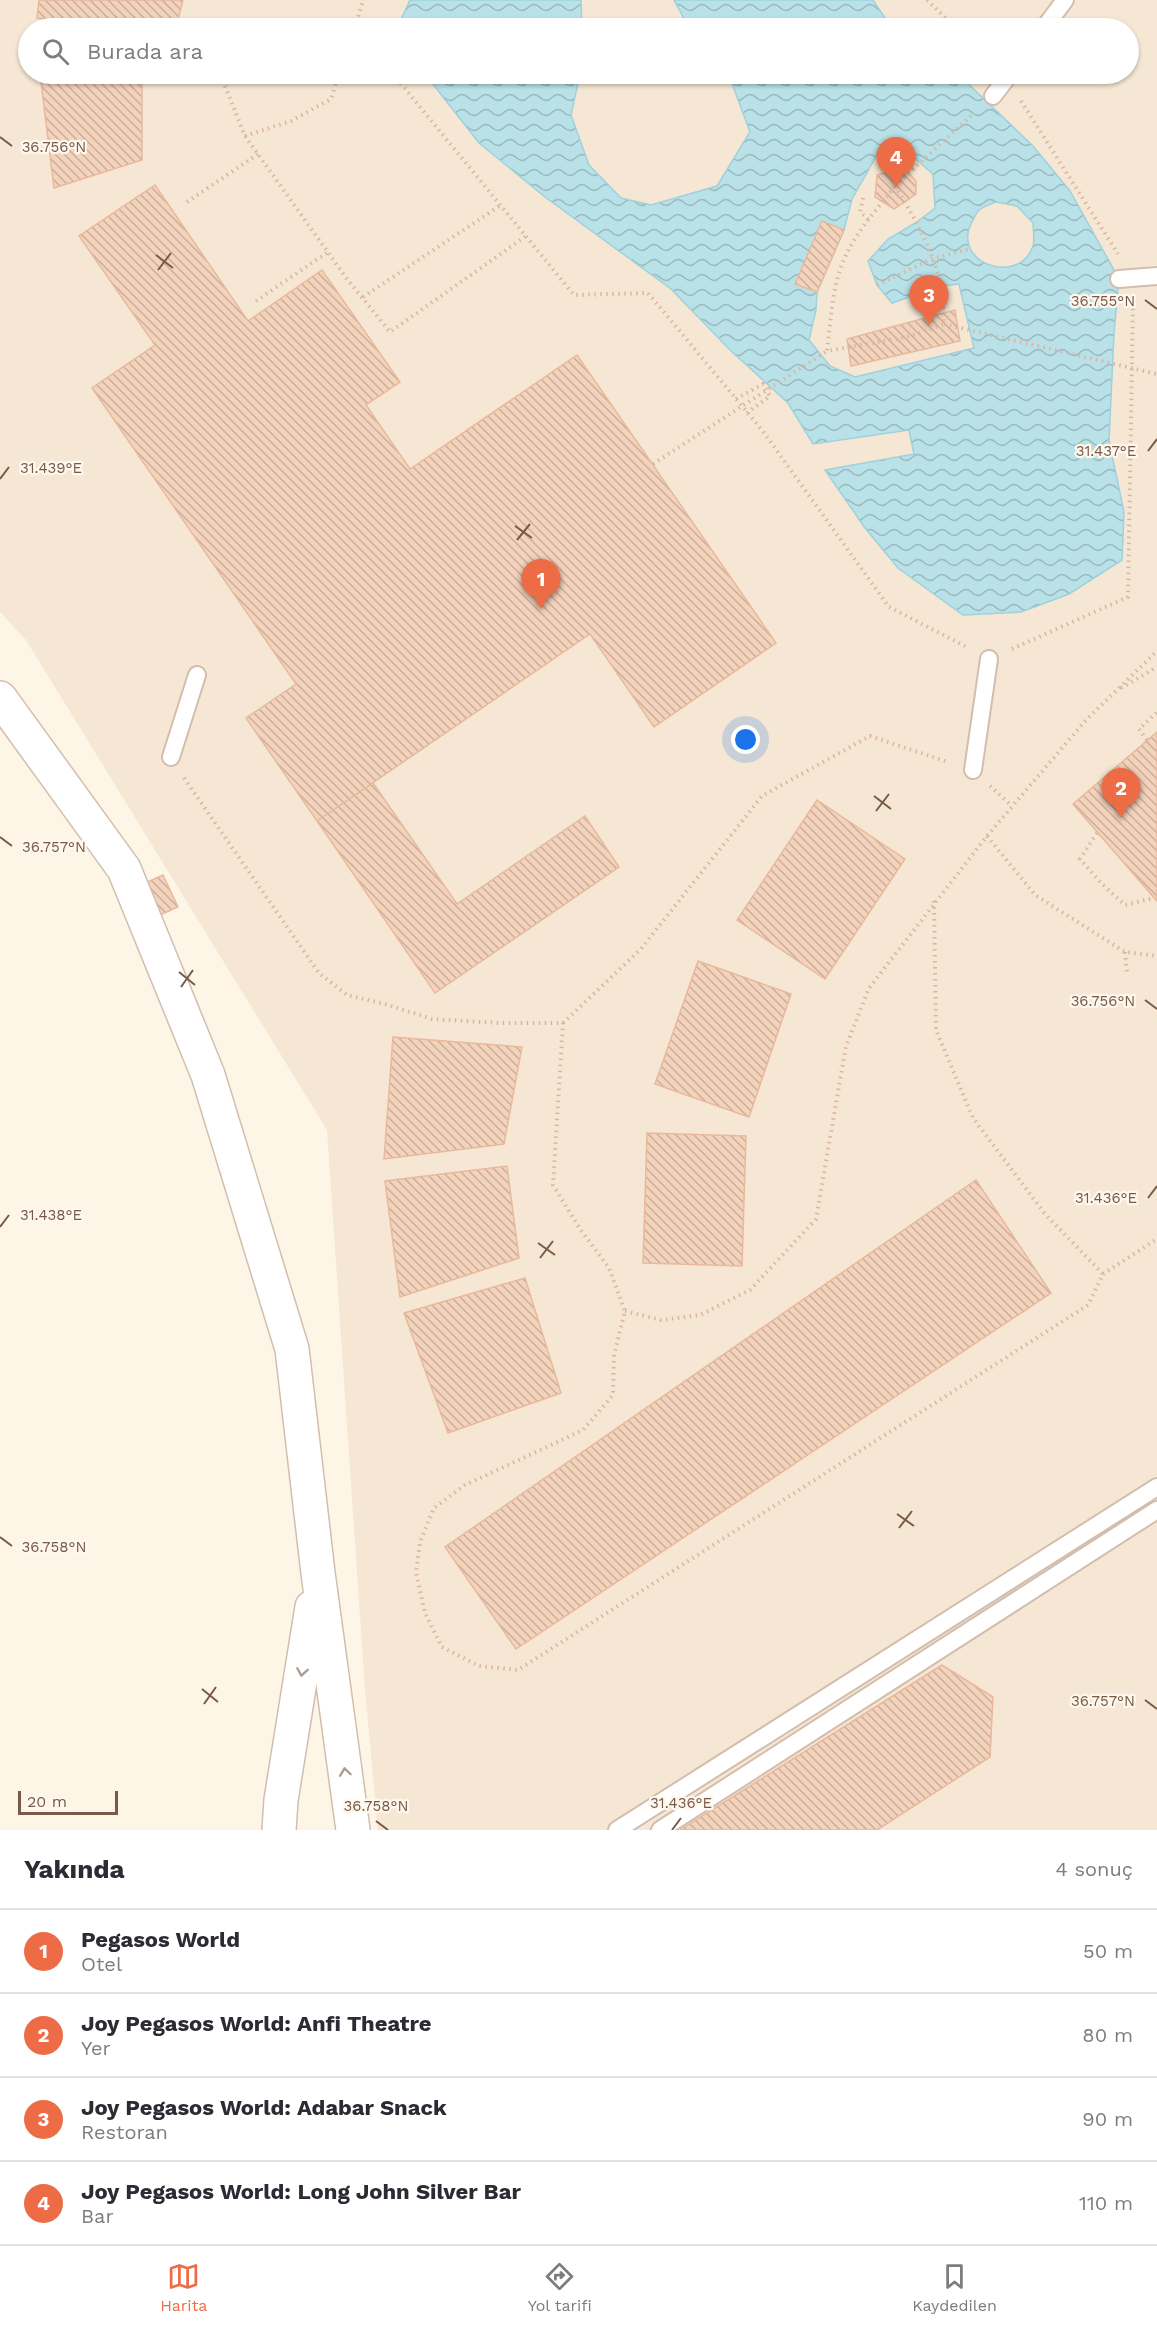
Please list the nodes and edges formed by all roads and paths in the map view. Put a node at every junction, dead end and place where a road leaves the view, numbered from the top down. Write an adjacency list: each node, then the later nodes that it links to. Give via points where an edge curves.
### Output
1 (363, 0): 4 (path)
2 (927, 0): 5 (path)
3 (1065, 0): 6 (lane)
4 (358, 18)
5 (946, 18)
6 (1052, 18)
7 (225, 84): 13 (path)
8 (336, 84): 13 (path, via 331,99 291,121)
9 (401, 84): 18 (path)
10 (1002, 84): 12 (lane)
11 (1013, 84): 25 (path)
12 (993, 96): 15 (path)
13 (245, 136): 14 (path)
14 (258, 154): 17 (path); 22 (path)
15 (896, 186): 19 (path); 23 (path)
16 (863, 198): 19 (path, via 860,212)
17 (187, 202)
18 (501, 205): 20 (path); 27 (path)
19 (869, 220): 30 (path, via 846,255 833,299)
20 (526, 236): 27 (path, via 390,332); 34 (path, via 574,295 648,293)
21 (969, 249): 23 (path)
22 (328, 252): 27 (path); 28 (path)
23 (932, 259): 26 (path); 29 (path, via 941,286)
24 (1157, 276): 25 (lane)
25 (1126, 278): 31 (path)
26 (877, 285)
27 (363, 297)
28 (256, 301)
29 (944, 324): 30 (path, via 911,336); 31 (path)
30 (827, 351): 33 (path, bridge)
31 (1132, 367): 32 (path); 38 (path, via 1128,597)
32 (1157, 374)
33 (766, 389): 34 (path, via 762,384); 35 (path, via 770,396); 36 (path, bridge)
34 (736, 399): 35 (path)
35 (747, 413): 38 (path, via 889,607)
36 (652, 464)
37 (1157, 651): 41 (path)
38 (989, 659): 46 (lane)
39 (1157, 667): 41 (path)
40 (197, 675): 45 (lane)
41 (1116, 691): 47 (path)
42 (0, 698): 61 (street, via 124,869 208,1075 292,1348)
43 (1157, 712): 44 (path, via 1139,729)
44 (1147, 740)
45 (171, 757): 55 (path, via 319,973 347,995 432,1018)
46 (973, 770): 47 (path); 55 (path, via 870,736 762,796 640,950)
47 (1012, 806): 49 (path)
48 (1097, 833): 50 (path, via 1080,859 1125,905)
49 (987, 836): 51 (path); 52 (path, via 1035,895)
50 (1154, 898)
51 (934, 901): 57 (path, via 936,1030 973,1118 1045,1214); 58 (path, via 869,988 846,1046 816,1219 750,1290 700,1315 661,1320)
52 (1125, 952): 53 (path); 54 (path)
53 (1157, 956)
54 (1127, 972)
55 (563, 1023): 58 (path, via 553,1185 609,1268)
56 (1157, 1239): 57 (path)
57 (1103, 1274): 58 (path, via 1088,1305 518,1670 479,1665 442,1647 425,1613 416,1573 420,1542 434,1508 465,1485 583,1430 613,1395 614,1355)
58 (625, 1311)
59 (1157, 1487): 64 (lane)
60 (1157, 1510): 65 (lane)
61 (318, 1573): 62 (street, one-way to 62); 63 (street, one-way to 61)
62 (279, 1830)
63 (353, 1830)
64 (617, 1830)
65 (660, 1830)

